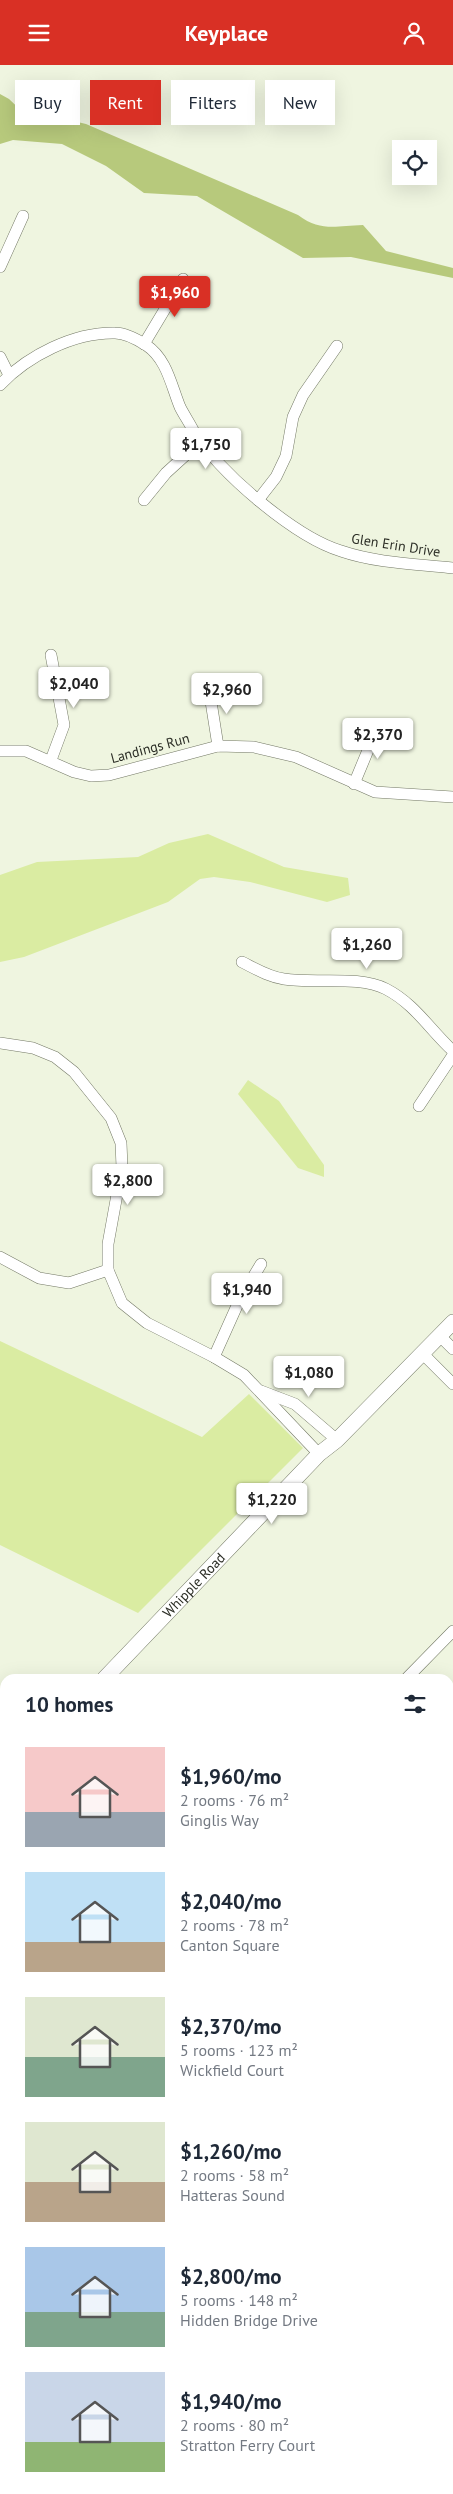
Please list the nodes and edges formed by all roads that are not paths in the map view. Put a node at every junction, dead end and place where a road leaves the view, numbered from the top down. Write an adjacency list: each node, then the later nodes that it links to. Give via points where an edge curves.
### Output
1 (23, 216): 2 (street)
2 (0, 267)
3 (183, 279): 4 (street)
4 (144, 344): 7 (street, Glen Erin Drive, via 117,333 94,334 51,347); 9 (street, Glen Erin Drive, via 156,352 165,366 181,408)
5 (337, 346): 11 (street, via 303,395 293,417 286,456 276,477)
6 (0, 357): 7 (street)
7 (10, 375): 8 (street, Glen Erin Drive)
8 (0, 385)
9 (200, 442): 10 (street, via 166,473); 11 (street, Glen Erin Drive, via 227,473)
10 (144, 500)
11 (258, 500): 12 (street, Glen Erin Drive, via 311,537 339,551 372,559)
12 (453, 568)
13 (51, 655): 18 (street, via 64,725)
14 (209, 689): 16 (street)
15 (378, 726): 19 (street)
16 (218, 746): 18 (street, Landings Run, via 109,775 74,772); 19 (street, Landings Run, via 276,751)
17 (0, 751): 18 (street, Landings Run, via 26,751)
18 (51, 760)
19 (354, 784): 20 (street, Landings Run, via 375,792)
20 (453, 797)
21 (242, 962): 23 (street, via 271,977 285,980 363,983 384,988 419,1013)
22 (0, 1043): 28 (street, via 33,1048 55,1057 74,1072 111,1118 121,1143 122,1167 108,1244)
23 (453, 1051)
24 (453, 1055): 25 (street)
25 (420, 1106)
26 (0, 1257): 28 (street, via 39,1278 68,1283)
27 (261, 1264): 33 (street, via 240,1299)
28 (108, 1270): 33 (street, via 122,1303 147,1323)
29 (453, 1322): 30 (main road, Whipple Road)
30 (440, 1336): 31 (street); 32 (main road, Whipple Road)
31 (453, 1349)
32 (422, 1353): 34 (street); 36 (main road, Whipple Road)
33 (214, 1357): 35 (street, via 244,1375)
34 (453, 1383)
35 (260, 1391): 36 (street, via 295,1404); 37 (street)
36 (337, 1440): 37 (main road, Whipple Road)
37 (319, 1454): 39 (main road, Whipple Road)
38 (453, 1631): 40 (street)
39 (109, 1674)
40 (411, 1674)

